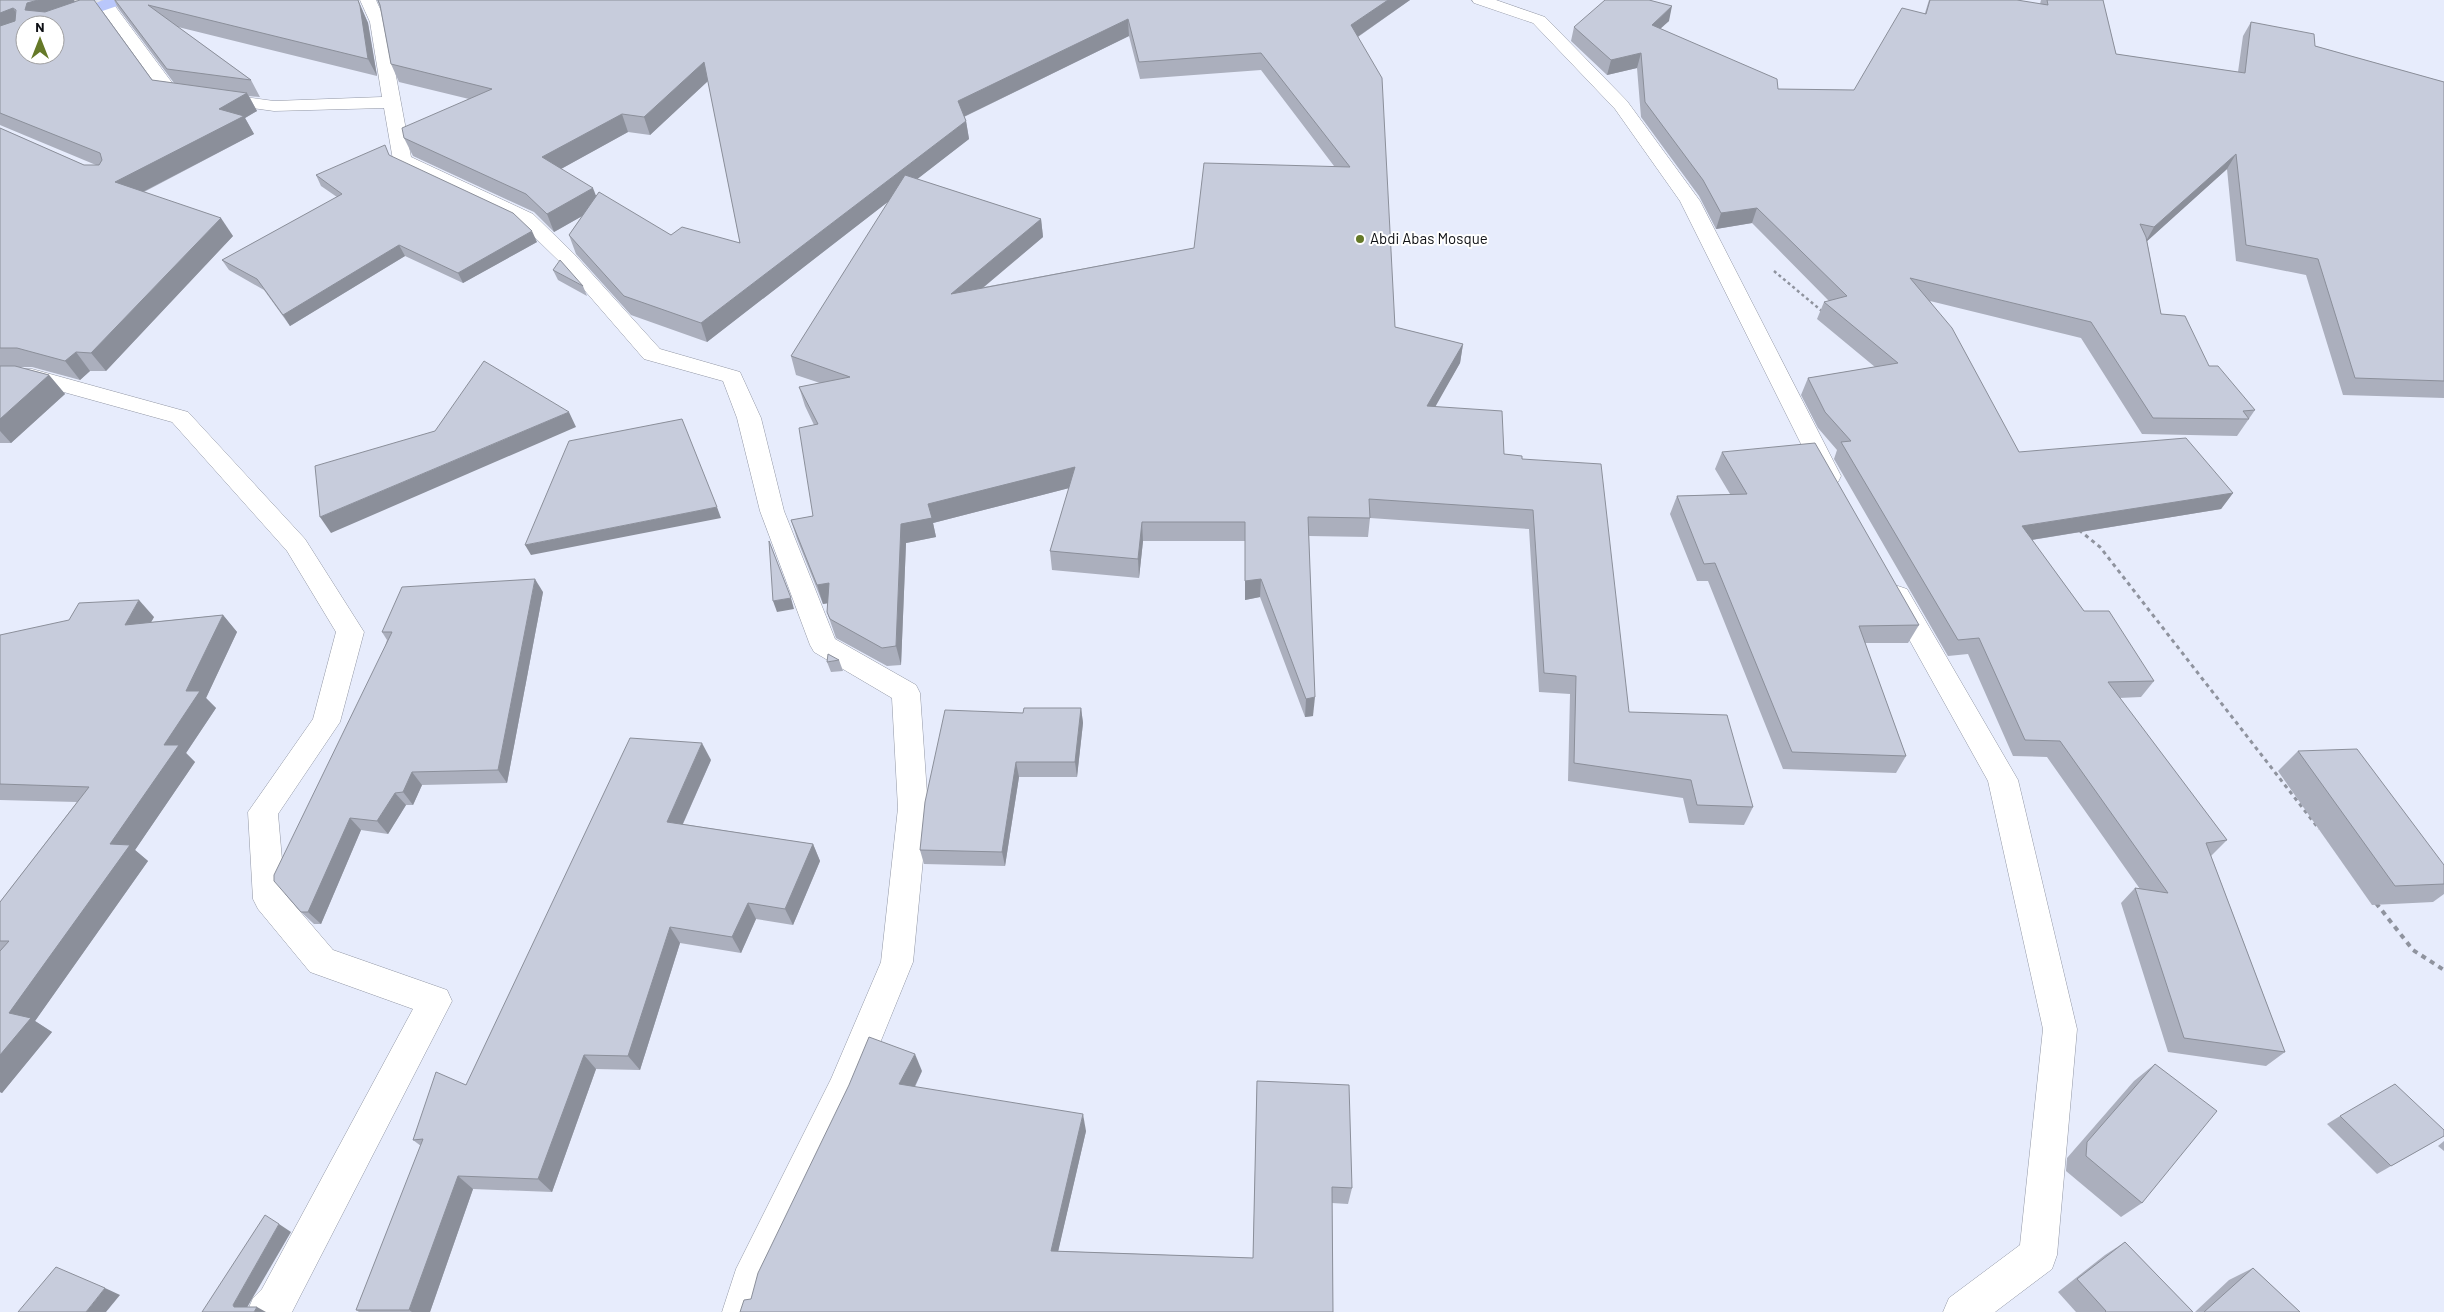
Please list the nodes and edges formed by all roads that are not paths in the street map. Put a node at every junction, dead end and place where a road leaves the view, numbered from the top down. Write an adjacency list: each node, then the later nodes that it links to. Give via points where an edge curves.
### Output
1 (73, 0): 4 (street)
2 (368, 0): 6 (street, via 378,22)
3 (1480, 0): 8 (street, via 1539,20 1621,105 1690,201)
4 (113, 2): 5 (main road); 6 (street, via 170,92 274,106)
5 (65, 18)
6 (392, 102): 11 (street, via 402,160 526,218 567,258 652,354 732,377 749,418 772,511 824,645 906,693 913,808 897,962 844,1090 750,1283)
7 (0, 376): 10 (street, via 32,376 180,417 296,545 350,632 326,722 264,812 269,899 322,961 436,1001 276,1303)
8 (1842, 499)
9 (1886, 576): 12 (street, via 2003,780 2060,1029 2038,1255)
10 (267, 1312)
11 (742, 1312)
12 (1964, 1312)

